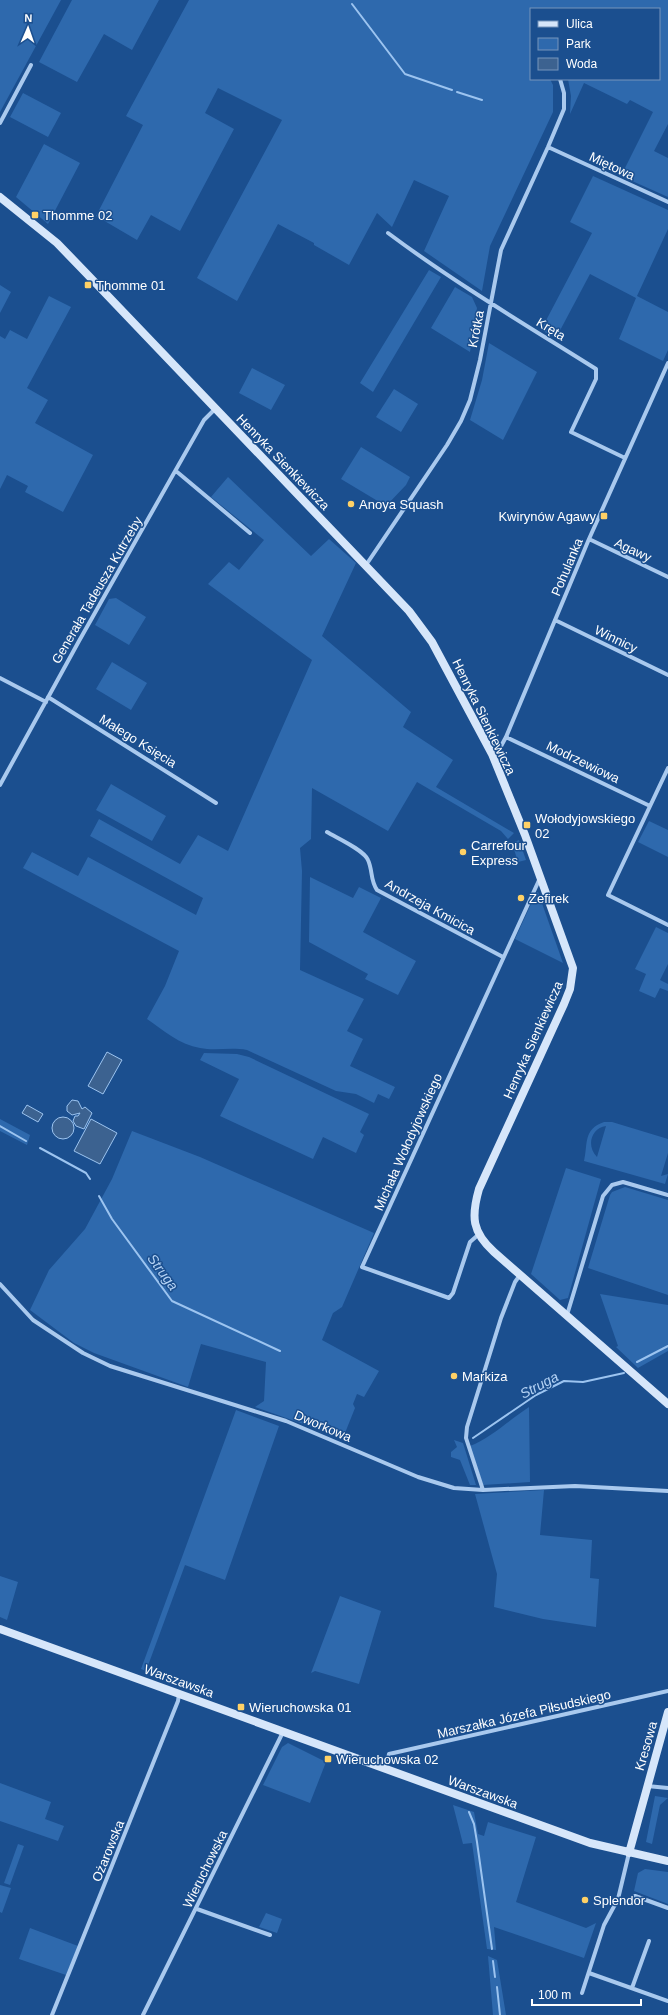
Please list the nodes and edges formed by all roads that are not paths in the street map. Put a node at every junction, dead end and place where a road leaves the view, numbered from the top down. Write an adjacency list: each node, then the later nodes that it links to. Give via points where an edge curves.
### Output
1 (31, 65): 3 (street)
2 (560, 80): 4 (street, Krótka, via 564,93 564,109)
3 (0, 123)
4 (548, 147): 6 (street, Miętowa); 8 (street, Krótka, via 501,250)
5 (0, 197): 10 (street, Henryka Sienkiewicza, via 57,243)
6 (668, 202)
7 (388, 234): 8 (street, Kręta)
8 (492, 304): 11 (street, Kręta, via 596,368 596,379 571,432); 15 (street, Krótka, via 470,400 461,421 447,446)
9 (668, 364): 11 (street, Pohulanka)
10 (215, 409): 12 (street, Generała Tadeusza Kutrzeby, via 207,415); 15 (street, Henryka Sienkiewicza)
11 (625, 458): 14 (street, Pohulanka)
12 (176, 471): 13 (street); 20 (street, Generała Tadeusza Kutrzeby)
13 (250, 533)
14 (589, 539): 16 (street, Agawy); 17 (street, Pohulanka)
15 (366, 565): 23 (street, Henryka Sienkiewicza, via 409,611 432,642)
16 (668, 577)
17 (555, 620): 18 (street, Winnicy); 22 (street, Pohulanka)
18 (668, 675)
19 (0, 678): 21 (street)
20 (48, 697): 21 (street, Generała Tadeusza Kutrzeby); 26 (street, Małego Księcia)
21 (46, 702): 25 (street, Generała Tadeusza Kutrzeby)
22 (506, 736): 23 (street, Pohulanka, via 500,748); 27 (street, Modrzewiowa)
23 (492, 754): 29 (street, Henryka Sienkiewicza)
24 (668, 768): 27 (street)
25 (0, 785)
26 (216, 803)
27 (650, 806): 30 (street, via 608,895)
28 (328, 832): 31 (street, Andrzeja Kmicica, via 364,855 370,867 372,883 377,890)
29 (540, 878): 31 (street, Michała Wołodyjowskiego); 33 (street, Henryka Sienkiewicza, via 570,957 572,978 564,1004 479,1189 474,1207)
30 (668, 925)
31 (503, 957): 33 (street, Michała Wołodyjowskiego, via 362,1267 449,1298 470,1242)
32 (668, 1195): 36 (street, via 623,1182 608,1189 603,1196)
33 (478, 1235): 34 (street)
34 (521, 1274): 36 (street); 38 (street, via 515,1282 501,1318 467,1427 466,1438)
35 (0, 1284): 38 (street, Dworkowa, via 33,1320 84,1353 110,1366 286,1421 418,1477 454,1488)
36 (567, 1315): 37 (street)
37 (668, 1404)
38 (483, 1490): 39 (street, Dworkowa, via 575,1486)
39 (668, 1491)
40 (0, 1629): 42 (street, Warszawska)
41 (668, 1691): 45 (street, Marszałka Józefa Piłsudskiego, via 390,1754)
42 (179, 1694): 44 (street, Warszawska); 59 (street, Ożarowska)
43 (668, 1712): 46 (street, Kresowa)
44 (283, 1732): 48 (street, Warszawska, via 590,1843); 52 (street, Wieruchowska)
45 (388, 1759)
46 (646, 1786): 47 (street, Kresowa); 48 (street, Kresowa)
47 (668, 1788)
48 (629, 1853): 49 (street, Warszawska); 55 (street, via 618,1899 604,1925)
49 (668, 1861)
50 (635, 1896): 51 (street)
51 (668, 1908)
52 (196, 1909): 53 (street); 60 (street, Wieruchowska)
53 (270, 1935)
54 (649, 1941): 56 (street)
55 (589, 1973): 56 (street); 57 (street)
56 (632, 1988): 58 (street)
57 (582, 1993)
58 (668, 2001)
59 (52, 2015)
60 (143, 2015)

